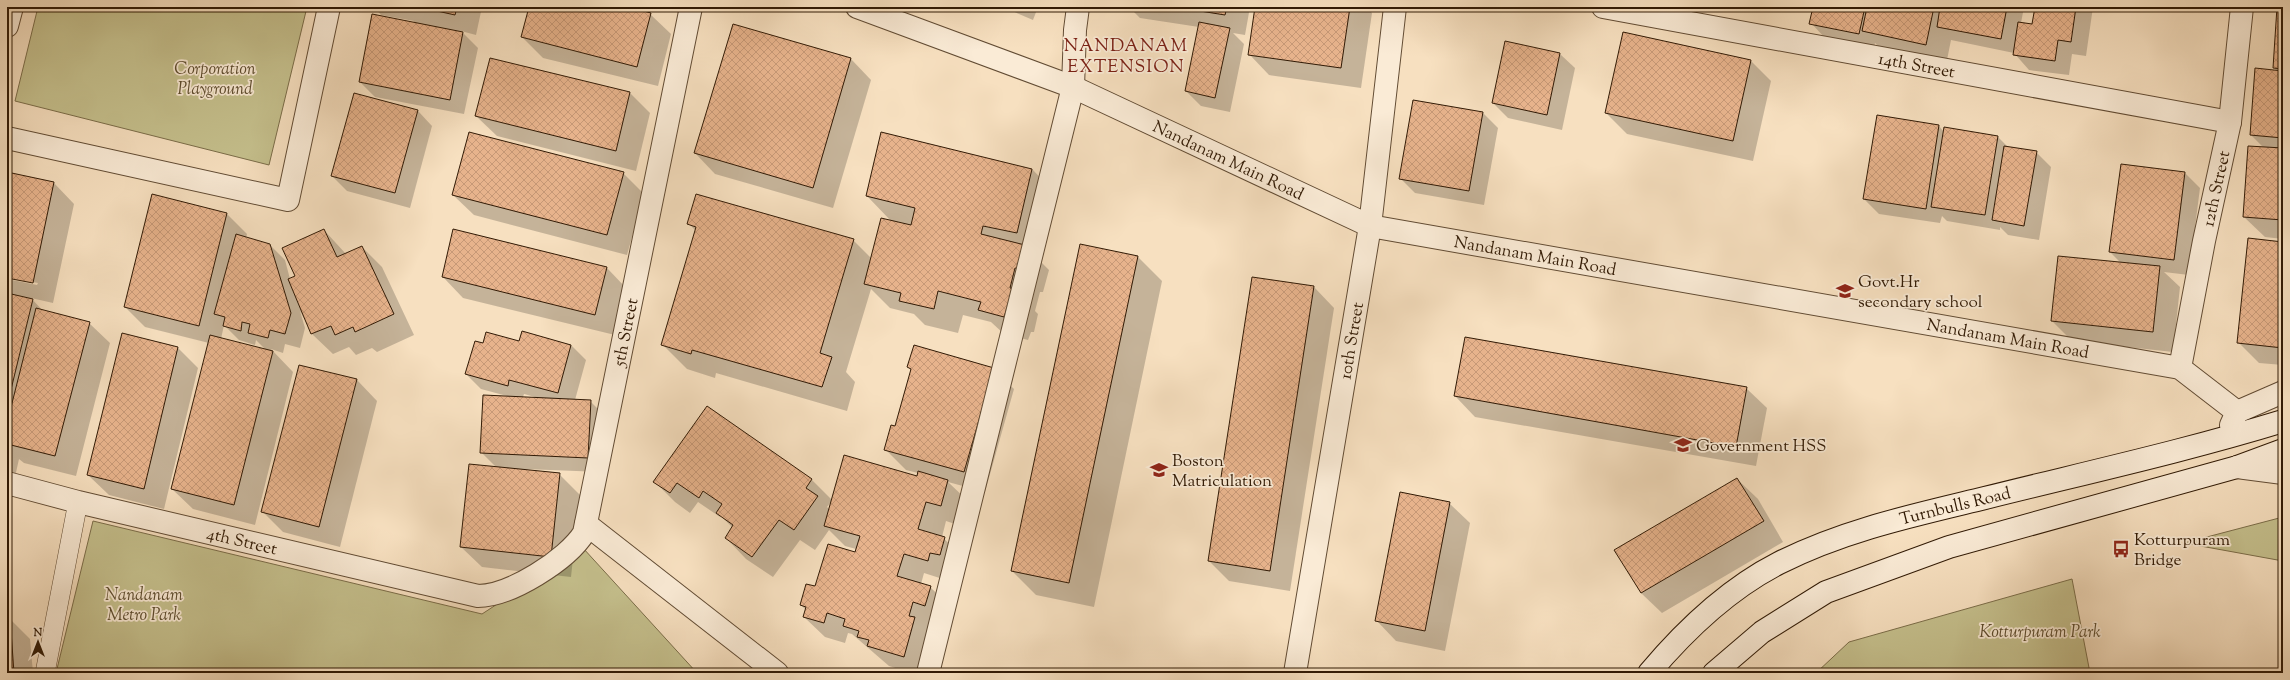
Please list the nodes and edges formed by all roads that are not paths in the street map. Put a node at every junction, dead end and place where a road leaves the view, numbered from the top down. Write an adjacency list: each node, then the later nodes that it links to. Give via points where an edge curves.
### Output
1 (12, 7): 9 (street)
2 (328, 7): 12 (street, via 288,200)
3 (691, 7): 24 (street, 5th Street)
4 (857, 7): 10 (street, Nandanam Main Road)
5 (1078, 7): 10 (street)
6 (1395, 7): 13 (street, 10th Street)
7 (1603, 7): 11 (street, 14th Street)
8 (2242, 7): 11 (street, 12th Street)
9 (7, 26)
10 (1073, 88): 13 (street, Nandanam Main Road); 28 (street)
11 (2230, 122): 14 (street, 12th Street)
12 (7, 138)
13 (1370, 226): 14 (street, Nandanam Main Road); 29 (street, 10th Street)
14 (2180, 368): 16 (street, Nandanam Main Road)
15 (2283, 392): 16 (street)
16 (2237, 412): 18 (street)
17 (2283, 421): 18 (street, Turnbulls Road)
18 (2225, 439): 30 (street, Turnbulls Road, via 1879,524 1814,547 1778,564 1722,599 1702,616)
19 (2283, 450): 20 (street)
20 (2237, 467): 21 (street); 31 (street, via 1949,547 1834,589 1798,608 1762,632)
21 (2283, 473)
22 (7, 483): 23 (street, 4th Street)
23 (78, 502): 25 (street, 4th Street); 26 (lane)
24 (586, 524): 25 (street, 5th Street, via 584,533 574,547 521,585 500,593); 27 (street)
25 (478, 596)
26 (46, 673)
27 (777, 673)
28 (928, 673)
29 (1295, 673)
30 (1650, 673)
31 (1714, 673)

